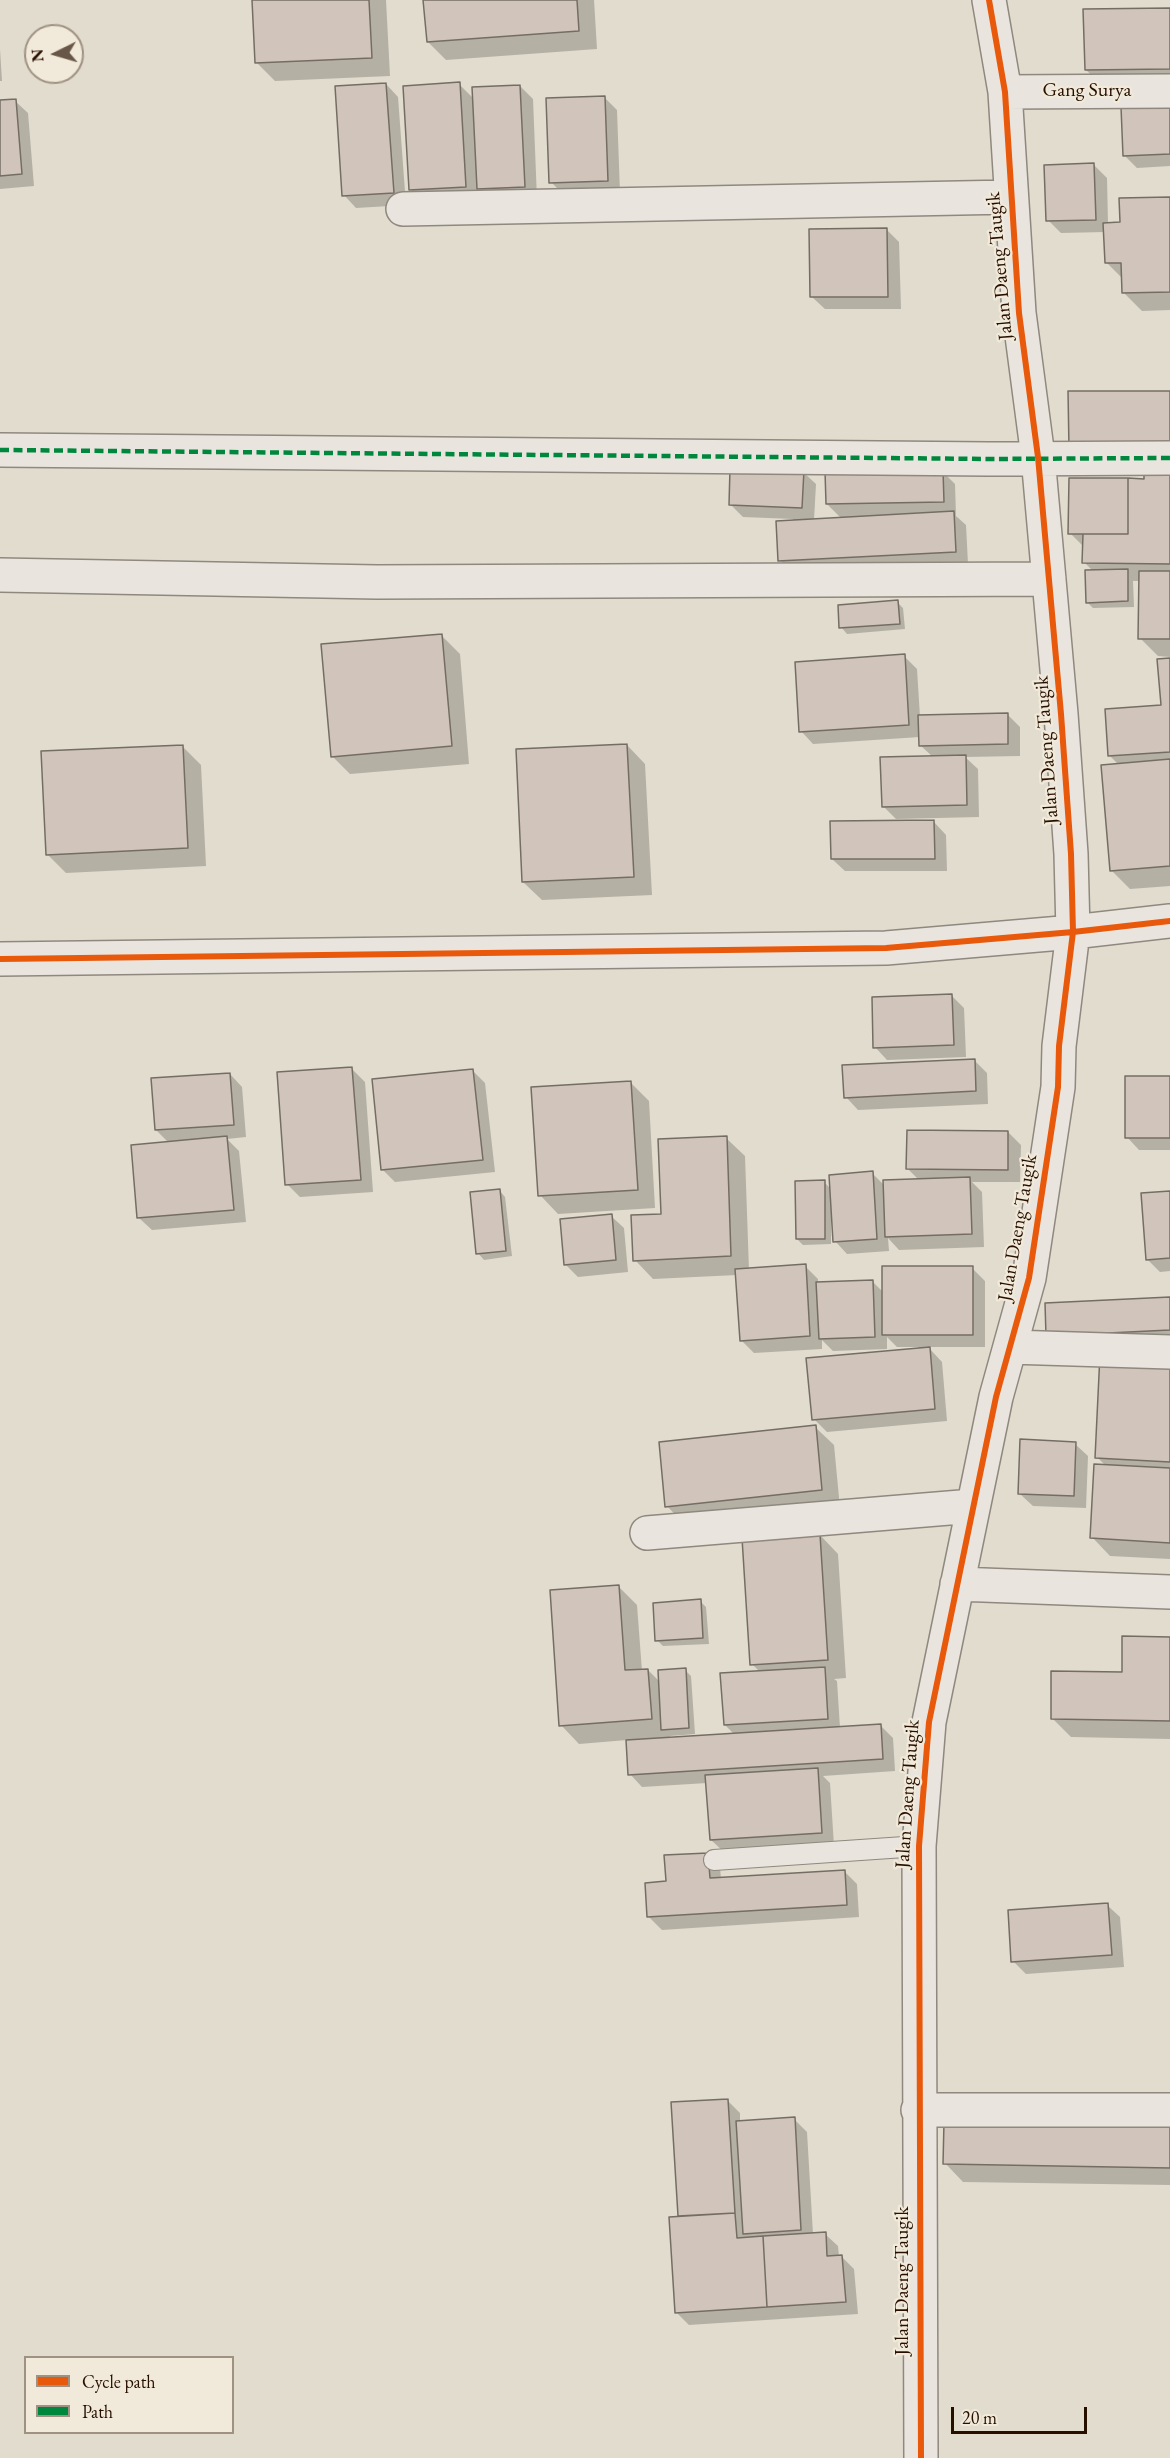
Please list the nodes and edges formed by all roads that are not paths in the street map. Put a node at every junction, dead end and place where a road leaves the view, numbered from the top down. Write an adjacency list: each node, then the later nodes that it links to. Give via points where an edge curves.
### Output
1 (989, 0): 3 (street, Jalan Daeng Taugik)
2 (1170, 91): 3 (street, Gang Surya)
3 (1005, 92): 4 (street, Jalan Daeng Taugik)
4 (1010, 197): 5 (street); 7 (street, Jalan Daeng Taugik, via 1019,313)
5 (403, 208)
6 (0, 450): 7 (street)
7 (1038, 457): 8 (street); 10 (street, Jalan Daeng Taugik)
8 (1170, 458)
9 (0, 575): 10 (street, via 378,582)
10 (1049, 579): 12 (street, Jalan Daeng Taugik, via 1071,854)
11 (1170, 921): 12 (street)
12 (1073, 932): 13 (street, via 886,948); 14 (street, Jalan Daeng Taugik, via 1058,1087 1029,1278)
13 (0, 959)
14 (1010, 1347): 15 (street); 16 (street, Jalan Daeng Taugik)
15 (1170, 1352)
16 (973, 1506): 17 (street); 18 (street, Jalan Daeng Taugik)
17 (647, 1533)
18 (957, 1584): 19 (street); 20 (street, Jalan Daeng Taugik, via 929,1722)
19 (1170, 1592)
20 (919, 1846): 21 (lane); 22 (street, Jalan Daeng Taugik)
21 (714, 1860)
22 (918, 2110): 23 (street); 24 (street, Jalan Daeng Taugik)
23 (1170, 2110)
24 (921, 2458)

